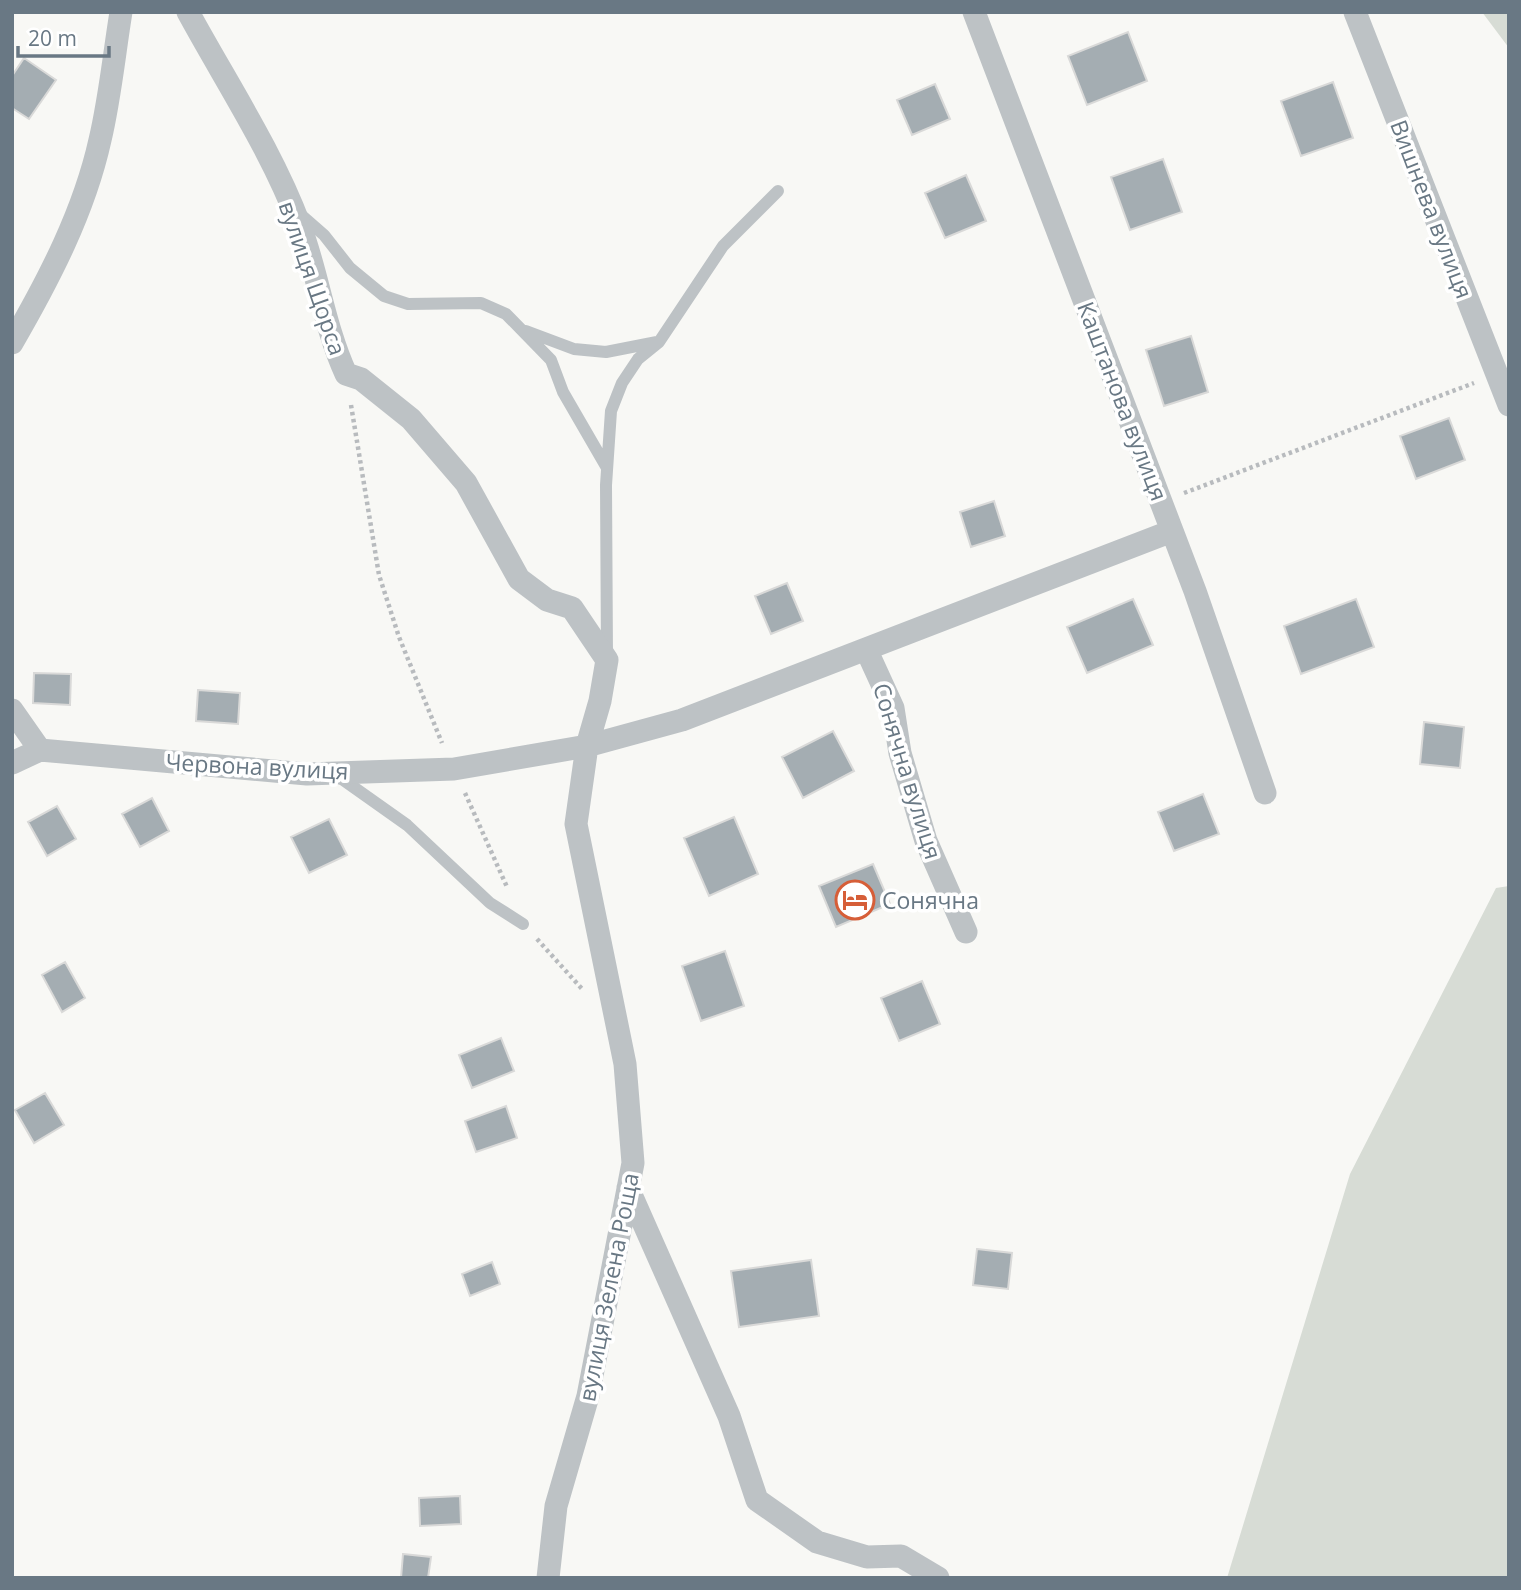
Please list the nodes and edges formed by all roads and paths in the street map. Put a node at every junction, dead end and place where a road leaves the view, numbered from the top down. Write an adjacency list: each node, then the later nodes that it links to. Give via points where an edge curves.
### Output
1 (121, 12): 9 (street, via 100,141 77,215)
2 (188, 12): 6 (street, вулиця Щорса, via 249,119)
3 (974, 12): 14 (street, Каштанова вулиця)
4 (1355, 12): 11 (street, Вишнева вулиця)
5 (778, 191): 8 (lane, via 723,246)
6 (290, 204): 7 (lane, via 324,235 350,268 384,296 408,304 481,303 506,314); 10 (street, вулиця Щорса, via 334,348)
7 (526, 331): 8 (lane, via 574,349 606,352); 13 (lane, via 551,360 563,392)
8 (659, 342): 13 (lane, via 638,359 611,411)
9 (12, 343)
10 (346, 373): 17 (street, вулиця Щорса, via 411,419 467,483 519,579 547,600 572,608); 22 (path, via 379,575 399,637)
11 (1498, 374): 12 (street, Вишнева вулиця); 14 (path)
12 (1509, 405)
13 (607, 468): 17 (lane)
14 (1161, 502): 15 (street, Каштанова вулиця)
15 (1172, 531): 16 (street, Червона вулиця); 24 (street, Каштанова вулиця)
16 (866, 649): 19 (street, Червона вулиця, via 682,720); 26 (street, Сонячна вулиця, via 893,708 900,753 926,841)
17 (607, 660): 19 (street)
18 (12, 710): 20 (street)
19 (587, 746): 22 (street, Червона вулиця); 27 (street, вулиця Зелена Роща, via 576,824)
20 (40, 750): 21 (street); 23 (street, Червона вулиця)
21 (12, 763)
22 (454, 769): 23 (street, Червона вулиця); 25 (path)
23 (334, 773): 25 (lane, via 407,825 490,904)
24 (1265, 793)
25 (523, 924): 27 (path)
26 (966, 932)
27 (617, 1029): 28 (street, вулиця Зелена Роща, via 625,1064 633,1163)
28 (628, 1188): 29 (street, вулиця Зелена Роща, via 588,1396 556,1506); 30 (street, via 729,1416 757,1500 817,1542 867,1557 901,1556)
29 (548, 1578)
30 (938, 1578)

